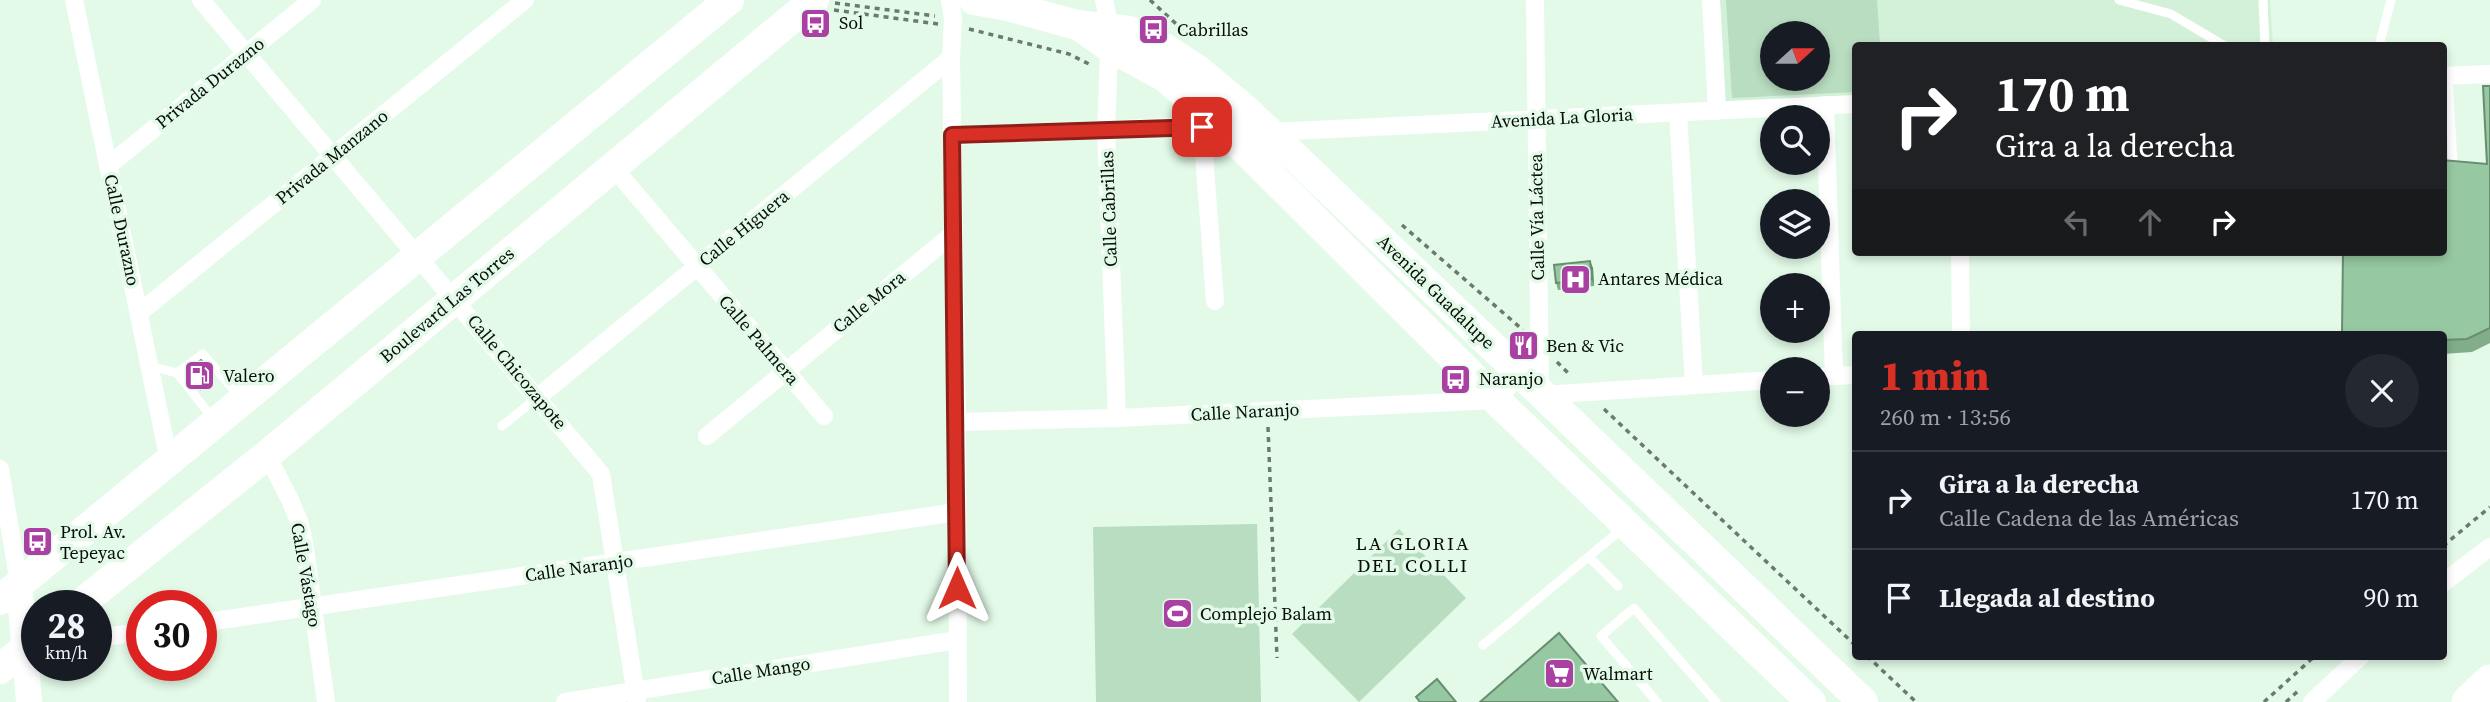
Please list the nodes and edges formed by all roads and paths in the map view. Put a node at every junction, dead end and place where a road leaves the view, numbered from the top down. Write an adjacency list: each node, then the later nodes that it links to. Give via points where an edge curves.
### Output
1 (74, 0): 35 (street, Calle Durazno)
2 (201, 0): 18 (street, Calle Chicozapote)
3 (312, 0): 18 (street, Privada Durazno)
4 (525, 0): 33 (street, Privada Manzano)
5 (729, 0): 39 (main road)
6 (950, 0): 13 (street)
7 (1535, 0): 28 (street, Calle Vía Láctea)
8 (1711, 0): 26 (street)
9 (2119, 0): 15 (lane, via 2171,14)
10 (2263, 0): 16 (lane)
11 (2390, 0): 17 (lane)
12 (825, 4): 13 (path); 13 (path); 36 (main road, Boulevard Las Torres)
13 (960, 15): 14 (main road, via 1018,8); 14 (path, via 984,31 1069,54); 19 (street)
14 (1107, 37): 29 (main road, Avenida Guadalupe, via 1164,77); 30 (street, Calle Cabrillas); 31 (main road, Avenida Guadalupe, via 1130,31 1149,38 1189,64)
15 (2218, 42)
16 (2265, 42)
17 (2380, 42)
18 (246, 54): 33 (street, Calle Chicozapote); 35 (street, Privada Durazno)
19 (951, 58): 32 (street); 41 (street, Calle Higuera)
20 (2490, 74): 21 (street)
21 (2447, 76)
22 (2447, 90): 34 (lane)
23 (1852, 104): 24 (street, Avenida La Gloria)
24 (1825, 105)
25 (1760, 109): 26 (street, Avenida La Gloria)
26 (1717, 111): 27 (street, Avenida La Gloria)
27 (1678, 113): 28 (street, Avenida La Gloria); 53 (street)
28 (1536, 119): 31 (street, Avenida La Gloria); 54 (street, Calle Vía Láctea)
29 (1211, 126): 30 (street); 43 (street); 58 (main road, Avenida Guadalupe)
30 (1107, 130): 32 (street); 61 (street, Calle Cabrillas)
31 (1269, 132): 54 (main road, Avenida Guadalupe)
32 (952, 135): 38 (street)
33 (332, 156): 39 (street, Calle Chicozapote); 44 (street, Privada Manzano)
34 (2452, 163)
35 (108, 166): 44 (street, Calle Durazno)
36 (613, 167): 41 (street, Calle Palmera); 42 (main road, Boulevard Las Torres)
37 (1825, 175): 46 (street)
38 (953, 234): 48 (street, Calle Mora); 63 (street)
39 (418, 256): 42 (street, Calle Chicozapote); 57 (main road)
40 (1960, 256): 45 (street)
41 (696, 267): 48 (street, Calle Palmera); 56 (street, Calle Higuera)
42 (455, 299): 56 (street, Calle Chicozapote); 66 (main road, Boulevard Las Torres)
43 (1215, 301)
44 (139, 313): 47 (street, Calle Durazno)
45 (1961, 331)
46 (1826, 357)
47 (149, 366): 49 (lane); 67 (street, Calle Durazno)
48 (786, 371): 60 (street, Calle Palmera); 65 (street, Calle Mora)
49 (177, 373): 57 (lane, via 203,354); 62 (lane)
50 (1852, 374): 51 (street)
51 (1830, 376)
52 (1760, 381): 53 (street)
53 (1694, 385): 55 (street)
54 (1535, 387): 55 (street); 58 (street); 102 (main road, Avenida Guadalupe)
55 (1587, 393): 84 (path)
56 (538, 397): 64 (lane); 75 (street, Calle Chicozapote, via 601,474)
57 (242, 400): 62 (main road)
58 (1496, 400): 59 (street, Calle Naranjo); 71 (main road, Avenida Guadalupe)
59 (1267, 411): 61 (street, Calle Naranjo); 87 (path)
60 (824, 416)
61 (1117, 418): 63 (street, Calle Naranjo)
62 (216, 422): 67 (main road)
63 (957, 422): 70 (street)
64 (502, 426)
65 (706, 436)
66 (267, 455): 78 (main road, Boulevard Las Torres); 80 (street, Calle Vástago, via 299,521)
67 (169, 461): 79 (main road)
68 (0, 469): 79 (street)
69 (2490, 507): 72 (path)
70 (957, 512): 75 (street, Calle Naranjo); 83 (street)
71 (1627, 525): 74 (lane); 101 (main road, Avenida Guadalupe)
72 (2447, 543)
73 (2490, 547): 76 (street)
74 (1589, 557): 77 (lane); 85 (lane)
75 (615, 563): 80 (street, Calle Naranjo); 94 (street, Calle Chicozapote)
76 (2447, 580)
77 (1618, 586)
78 (98, 590)
79 (9, 592): 81 (street)
80 (312, 608): 82 (street, Calle Naranjo); 96 (street, Calle Vástago)
81 (21, 618)
82 (217, 621)
83 (957, 640): 94 (street, Calle Mango); 98 (street)
84 (1852, 642)
85 (1483, 645)
86 (21, 653): 91 (main road)
87 (1276, 658)
88 (1871, 660): 103 (path)
89 (2311, 660): 104 (path)
90 (2357, 660): 105 (street)
91 (0, 669)
92 (30, 681): 95 (street)
93 (2490, 681): 106 (highway)
94 (636, 696): 97 (street, Calle Mango)
95 (29, 702)
96 (326, 702)
97 (565, 702)
98 (958, 702)
99 (1657, 702): 100 (lane, via 1601,636 1634,608)
100 (1716, 702)
101 (1811, 702)
102 (1863, 702)
103 (1916, 702)
104 (2264, 702)
105 (2312, 702)
106 (2468, 702)

